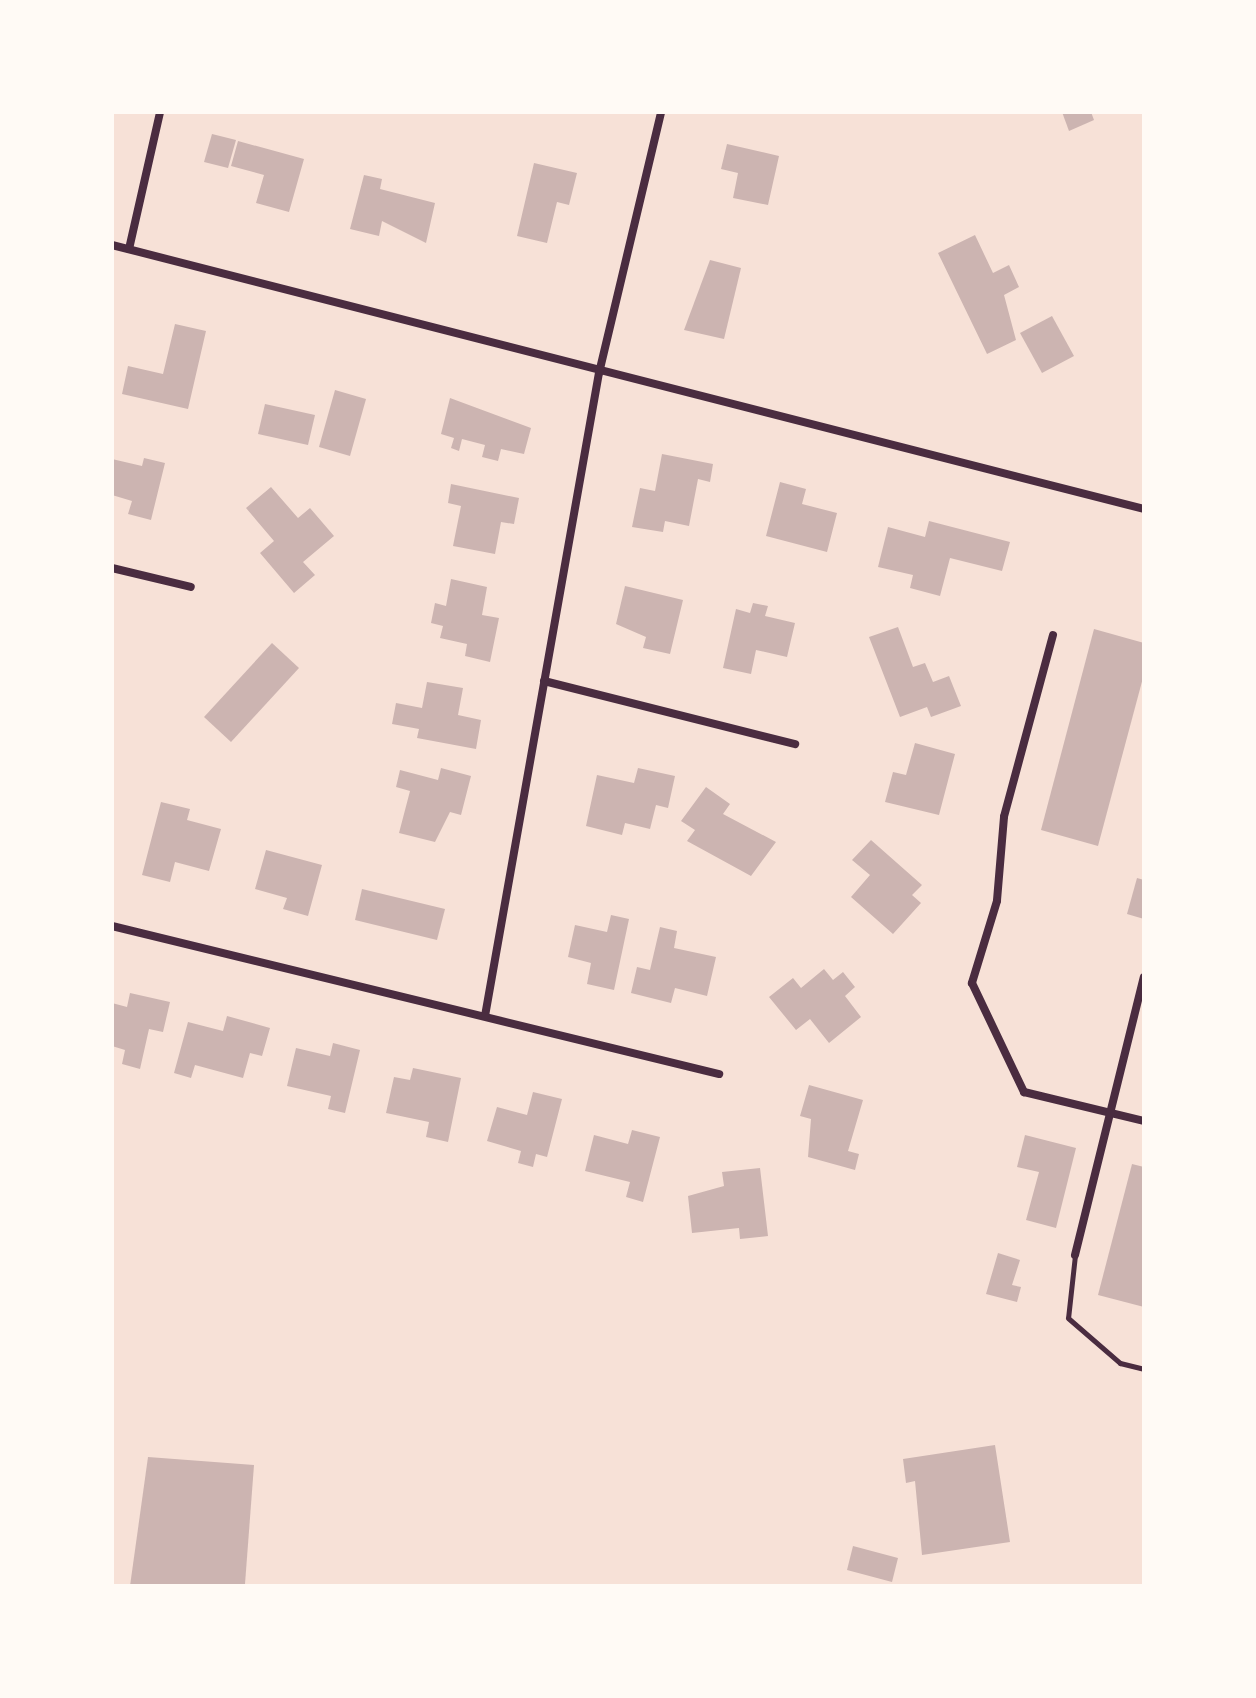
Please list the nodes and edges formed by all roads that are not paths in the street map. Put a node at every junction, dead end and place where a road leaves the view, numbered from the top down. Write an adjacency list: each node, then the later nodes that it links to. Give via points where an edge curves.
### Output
1 (160, 112): 4 (street)
2 (661, 112): 5 (street)
3 (112, 245): 4 (street)
4 (129, 249): 5 (street)
5 (599, 373): 6 (street); 10 (street)
6 (1144, 509)
7 (112, 568): 8 (street)
8 (191, 587)
9 (1053, 635): 16 (street, via 1004,817 997,901 972,983 1024,1092)
10 (544, 681): 11 (street); 14 (street)
11 (795, 744)
12 (112, 926): 14 (street)
13 (1144, 977): 16 (street)
14 (485, 1016): 15 (street)
15 (719, 1074)
16 (1110, 1115): 17 (street); 18 (street)
17 (1144, 1121)
18 (1075, 1255): 19 (lane, via 1068,1318 1120,1363)
19 (1144, 1369)

